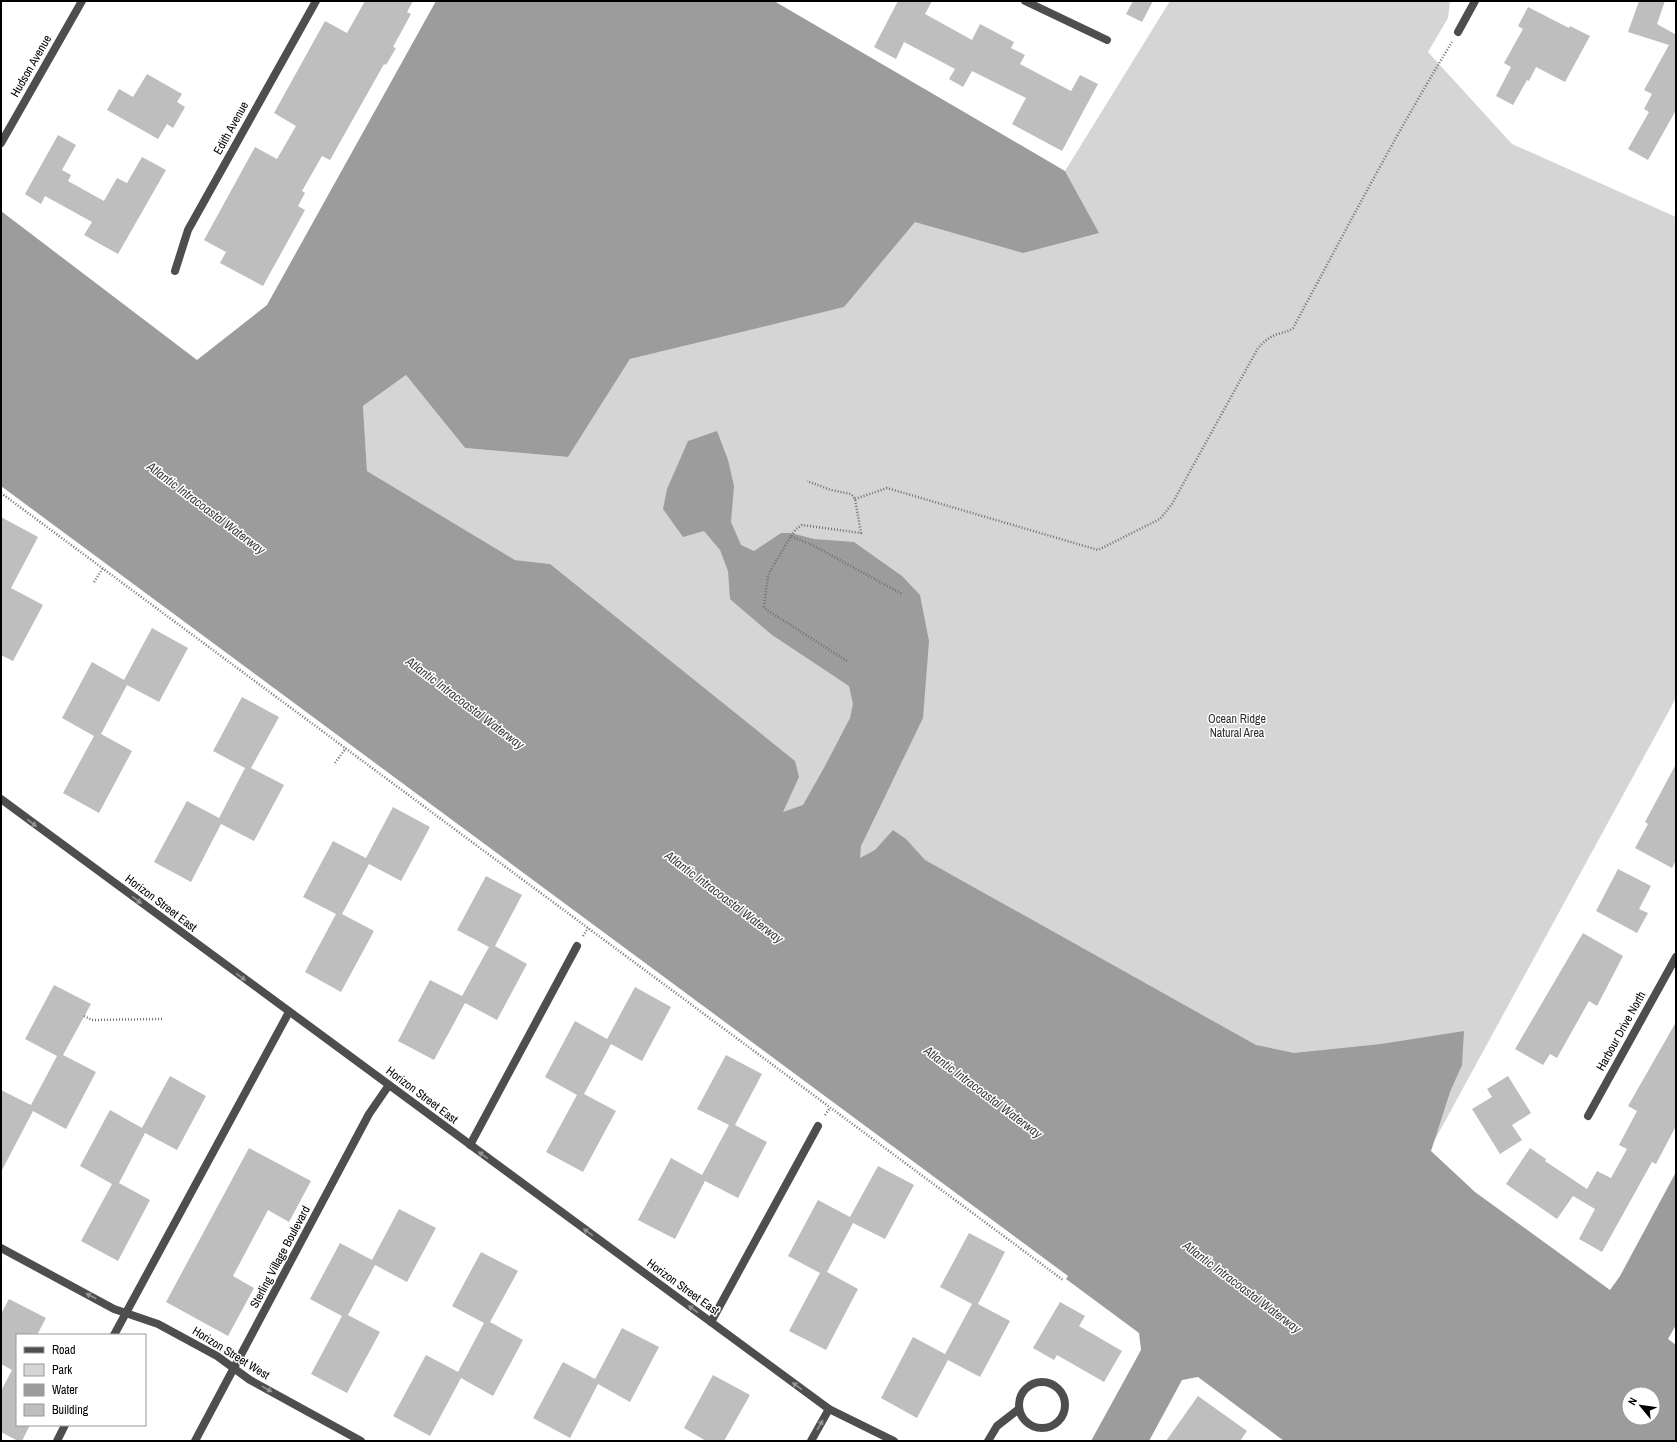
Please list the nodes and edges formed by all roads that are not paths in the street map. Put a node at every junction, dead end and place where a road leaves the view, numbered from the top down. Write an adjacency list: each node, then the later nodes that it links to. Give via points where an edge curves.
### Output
1 (82, 1): 7 (street, Hudson Avenue)
2 (316, 1): 8 (street, Edith Avenue, via 188,230)
3 (1025, 1): 6 (street)
4 (1475, 1): 5 (street)
5 (1458, 32)
6 (1107, 40)
7 (1, 143)
8 (175, 271)
9 (1, 799): 12 (street, Horizon Street East, one-way to 12)
10 (577, 946): 16 (street)
11 (1676, 957): 14 (street, Harbour Drive North)
12 (289, 1012): 13 (street, Horizon Street East); 18 (street)
13 (389, 1085): 16 (street, Horizon Street East); 21 (street, Sterling Village Boulevard, via 370,1114)
14 (1588, 1116)
15 (818, 1126): 19 (street)
16 (470, 1145): 19 (street, Horizon Street East, one-way to 16)
17 (1, 1248): 18 (street, Horizon Street West, one-way to 17)
18 (126, 1313): 20 (street); 21 (street, Horizon Street West, via 158,1324)
19 (711, 1322): 22 (street, Horizon Street East, one-way to 19)
20 (115, 1334)
21 (234, 1368): 26 (street, Sterling Village Boulevard); 27 (street, Horizon Street West, one-way to 27, via 250,1380)
22 (829, 1409): 28 (street, one-way to 22); 29 (street, Horizon Street East)
23 (1019, 1409): 23 (street, via 1021,1395 1031,1384 1038,1382 1052,1383 1058,1387 1065,1401 1062,1417 1050,1427 1034,1427 1027,1423); 30 (street, via 996,1426)
24 (64, 1426): 25 (street)
25 (57, 1441)
26 (194, 1441)
27 (361, 1441)
28 (811, 1441)
29 (894, 1441)
30 (988, 1441)

